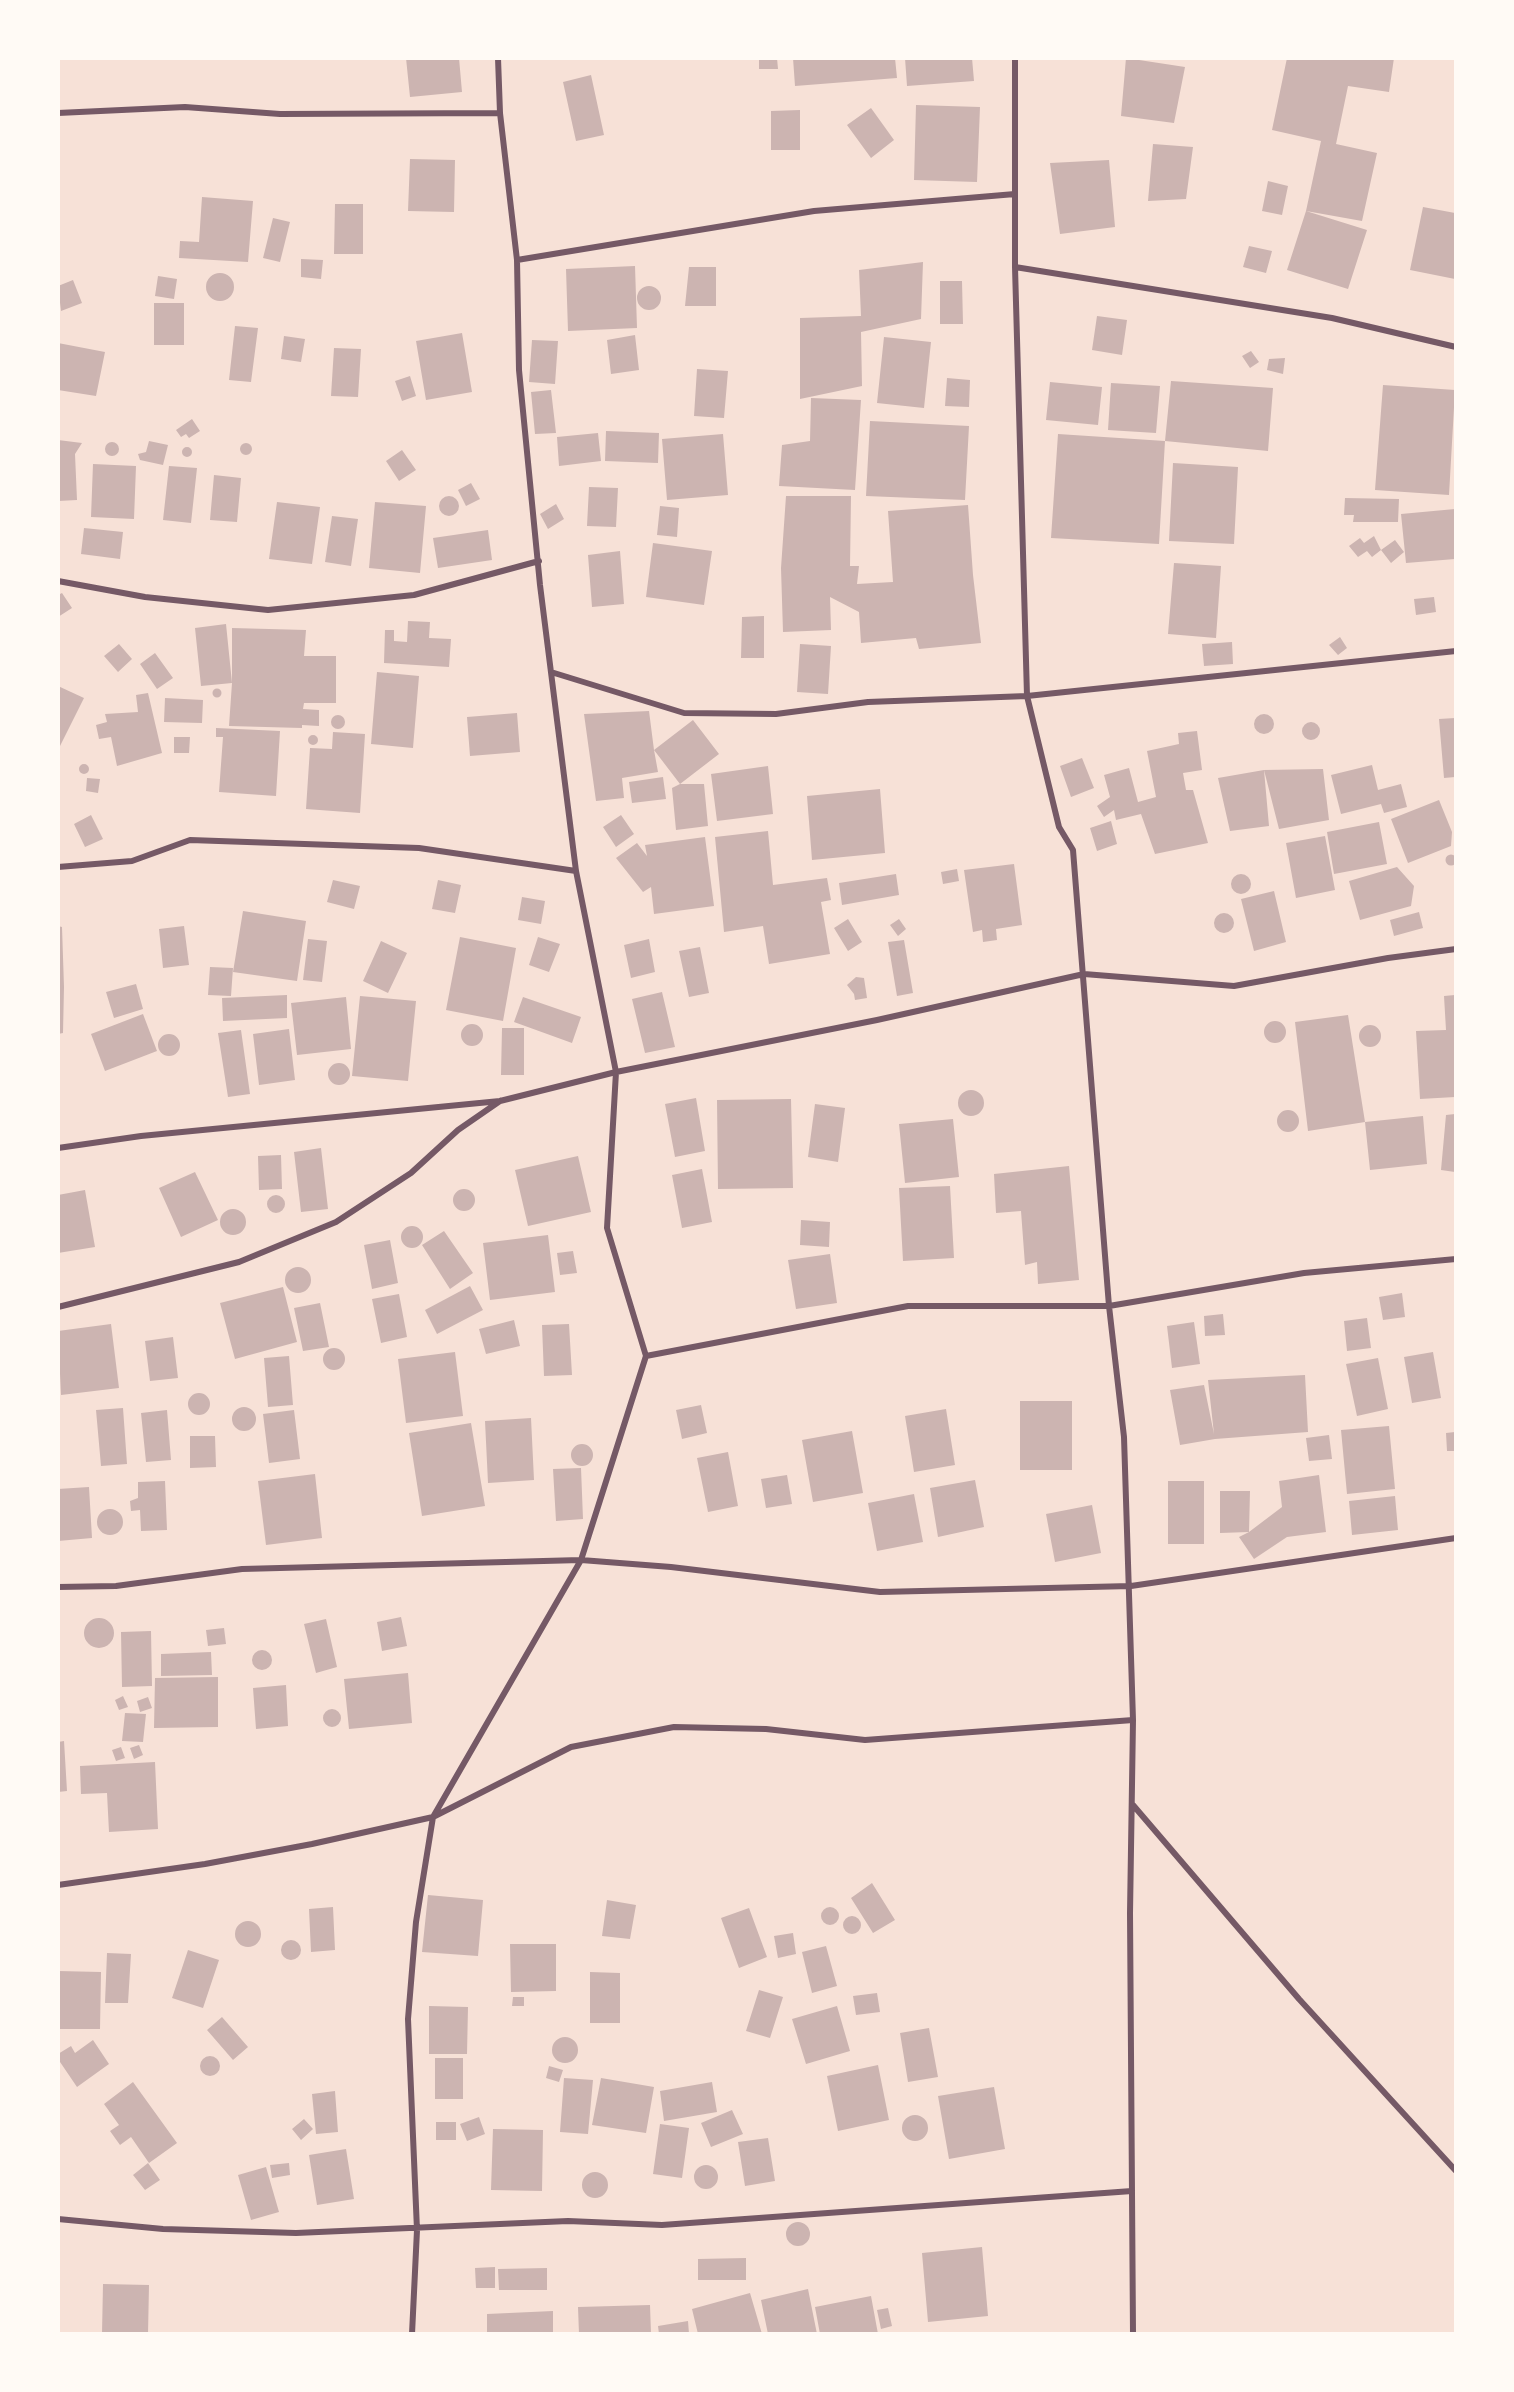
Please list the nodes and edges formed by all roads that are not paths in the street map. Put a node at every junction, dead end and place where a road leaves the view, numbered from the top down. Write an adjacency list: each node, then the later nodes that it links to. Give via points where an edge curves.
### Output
1 (498, 58): 4 (street)
2 (1015, 58): 5 (street)
3 (58, 113): 4 (street, via 185,107 280,114)
4 (500, 113): 6 (street)
5 (1015, 194): 6 (street, via 814,211); 7 (street)
6 (517, 260): 9 (street, via 519,370)
7 (1015, 267): 8 (street, via 1332,318); 13 (street)
8 (1455, 347)
9 (538, 561): 10 (street, via 414,595 268,610 145,597); 12 (street)
10 (58, 581)
11 (1455, 651): 13 (street)
12 (551, 672): 13 (street, via 684,713 776,714 868,702); 15 (street)
13 (1028, 696): 17 (street, via 1059,827 1073,850)
14 (58, 867): 15 (street, via 132,861 190,840 419,848)
15 (576, 871): 18 (street)
16 (1455, 949): 17 (street, via 1234,986)
17 (1084, 974): 18 (street); 22 (street)
18 (616, 1072): 19 (street); 24 (street, via 607,1228)
19 (501, 1101): 20 (street, via 141,1136); 23 (street, via 458,1130 411,1173 336,1222 239,1262)
20 (58, 1148)
21 (1455, 1259): 22 (street, via 1304,1273)
22 (1109, 1306): 24 (street, via 908,1306); 27 (street, via 1124,1437)
23 (58, 1307)
24 (646, 1356): 26 (street)
25 (1455, 1538): 27 (street)
26 (581, 1560): 27 (street, via 880,1592); 28 (street, via 242,1569 116,1586); 31 (street)
27 (1131, 1586): 29 (street)
28 (58, 1587)
29 (1133, 1720): 30 (street); 31 (street, via 865,1740 766,1730 674,1727 571,1747)
30 (1133, 1804): 33 (street, via 1299,1999); 34 (street)
31 (434, 1817): 32 (street, via 312,1845); 36 (street, via 416,1922 408,2019)
32 (58, 1885)
33 (1455, 2171)
34 (1132, 2191): 36 (street, via 662,2225 568,2221); 38 (street)
35 (58, 2219): 36 (street, via 196,2230)
36 (417, 2230): 37 (street)
37 (412, 2334)
38 (1133, 2334)

